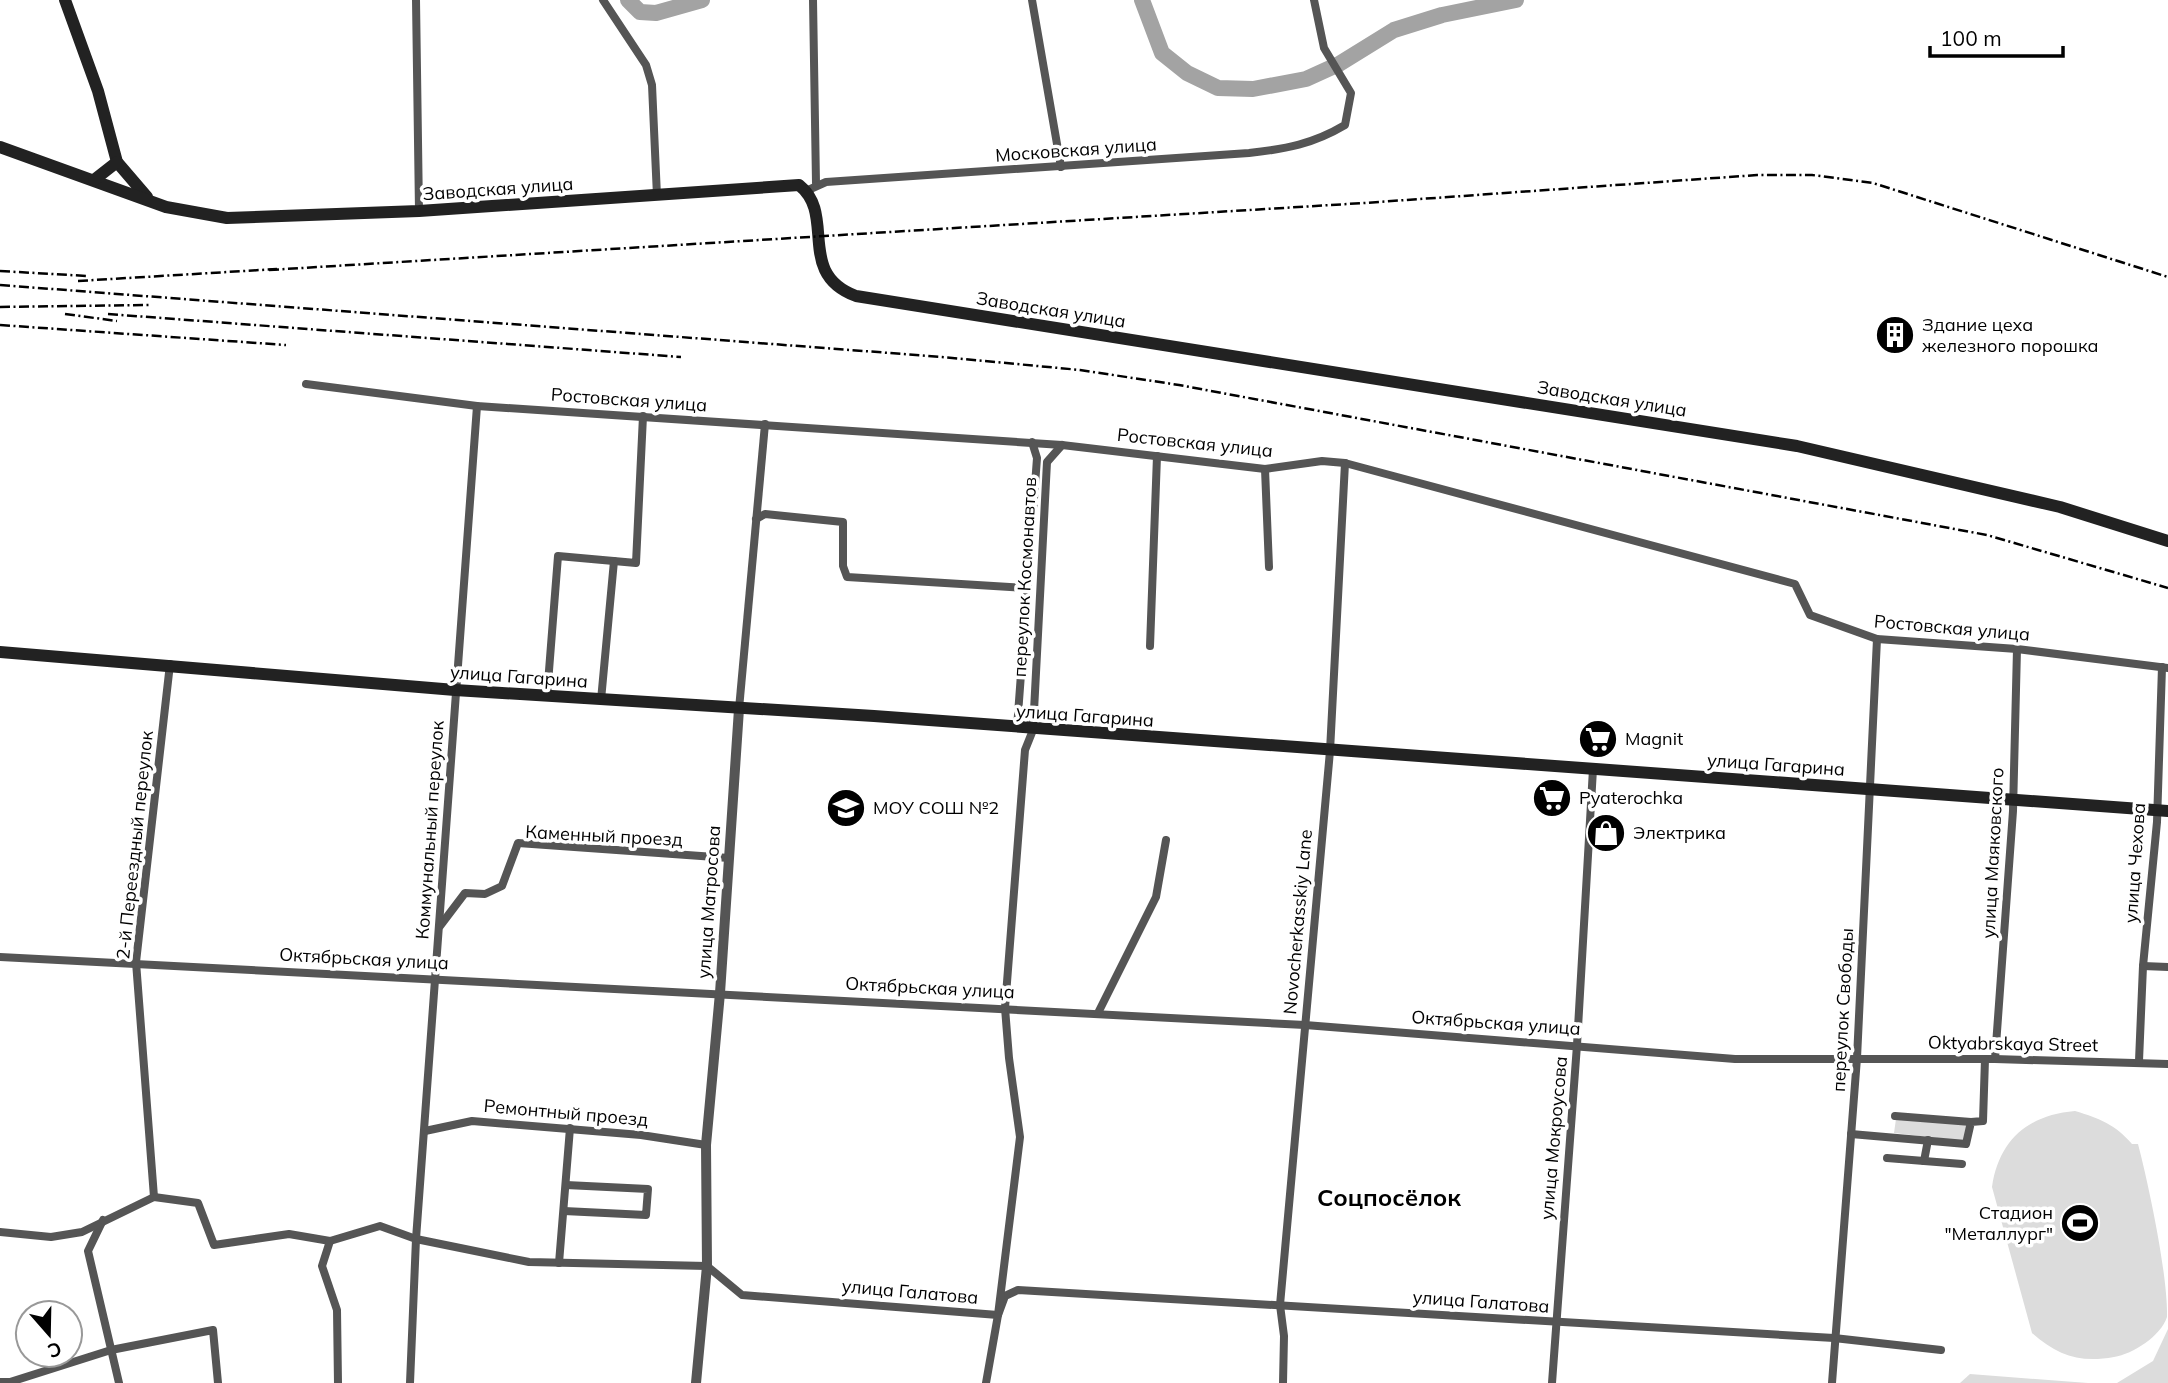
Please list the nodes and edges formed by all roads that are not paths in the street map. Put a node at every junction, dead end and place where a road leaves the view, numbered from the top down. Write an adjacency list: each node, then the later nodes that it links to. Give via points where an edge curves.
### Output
1 (65, 0): 8 (main road, via 95,82)
2 (416, 0): 14 (street)
3 (603, 0): 12 (street, via 646,65 652,85)
4 (813, 0): 11 (street)
5 (1032, 0): 9 (street)
6 (1314, 0): 9 (street, Московская улица, via 1321,36 1350,93 1345,125 1297,148)
7 (0, 147): 10 (main road, Заводская улица)
8 (117, 162): 10 (main road); 13 (main road)
9 (1061, 167): 11 (street, Московская улица)
10 (94, 180): 13 (main road, Заводская улица)
11 (811, 187): 12 (main road, Заводская улица, via 790,184); 25 (main road, Заводская улица, via 822,266 838,288 856,296 1797,446 2060,507)
12 (657, 196): 14 (main road, Заводская улица)
13 (151, 201): 14 (main road, Заводская улица, via 227,218)
14 (419, 211)
15 (306, 384): 16 (street, Ростовская улица)
16 (477, 406): 17 (street, Ростовская улица); 35 (street, Коммунальный переулок)
17 (643, 416): 18 (street, Ростовская улица); 26 (street, via 636,563)
18 (765, 424): 19 (street, Ростовская улица); 24 (street, улица Матросова)
19 (1032, 442): 20 (street, Ростовская улица); 28 (street, via 1037,458)
20 (1062, 445): 21 (street, Ростовская улица); 40 (street, переулок Космонавтов, via 1047,462)
21 (1157, 456): 23 (street, Ростовская улица); 30 (street)
22 (1345, 463): 23 (street, Ростовская улица, via 1322,461); 29 (street, Ростовская улица, via 1795,584 1810,615); 41 (street, Novocherkasskiy Lane)
23 (1265, 469): 27 (street)
24 (756, 519): 28 (street, via 765,514 843,522 847,577); 38 (street, улица Матросова)
25 (2168, 541)
26 (614, 561): 36 (street, via 558,556); 37 (street)
27 (1269, 567)
28 (1028, 588): 39 (street)
29 (1877, 639): 31 (street, Ростовская улица); 43 (street, переулок Свободы)
30 (1150, 646)
31 (2017, 649): 34 (street, Ростовская улица); 44 (street, улица Маяковского)
32 (0, 652): 33 (main road, улица Гагарина)
33 (170, 664): 35 (main road, улица Гагарина); 50 (street, 2-й Переездный переулок)
34 (2165, 667): 45 (street, улица Чехова)
35 (455, 690): 36 (main road, улица Гагарина); 48 (street, Коммунальный переулок)
36 (547, 696): 37 (main road, улица Гагарина)
37 (601, 700): 38 (main road, улица Гагарина)
38 (740, 709): 39 (main road, улица Гагарина); 47 (street, улица Матросова)
39 (1017, 728): 40 (main road, улица Гагарина)
40 (1033, 730): 41 (main road, улица Гагарина); 55 (street, переулок Космонавтов, via 1025,750)
41 (1330, 751): 42 (main road, улица Гагарина); 57 (street, Novocherkasskiy Lane)
42 (1593, 769): 43 (main road, улица Гагарина); 58 (street, улица Мокроусова)
43 (1871, 790): 44 (main road, улица Гагарина); 59 (street, переулок Свободы)
44 (2013, 799): 45 (main road, улица Гагарина); 61 (street, улица Маяковского)
45 (2162, 811): 51 (street, улица Чехова)
46 (1166, 840): 56 (street, via 1156,897)
47 (729, 858): 48 (street, Каменный проезд, via 519,844 502,886 485,894 465,893); 54 (street, улица Матросова)
48 (439, 927): 53 (street, Коммунальный переулок)
49 (0, 957): 50 (street, Октябрьская улица)
50 (136, 962): 53 (street, Октябрьская улица); 75 (street, 2-й Переездный переулок)
51 (2143, 965): 52 (street); 62 (street, улица Чехова)
52 (2168, 967)
53 (436, 979): 54 (street, Октябрьская улица); 67 (street, Коммунальный переулок)
54 (720, 993): 55 (street, Октябрьская улица); 70 (street, улица Матросова)
55 (1005, 1008): 56 (street, Октябрьская улица); 84 (street, переулок Космонавтов, via 1020,1138)
56 (1098, 1013): 57 (street, Октябрьская улица)
57 (1305, 1025): 58 (street, Октябрьская улица); 83 (street, Novocherkasskiy Lane)
58 (1577, 1045): 59 (street, Октябрьская улица, via 1734,1059); 85 (street, улица Мокроусова)
59 (1857, 1058): 60 (street, Oktyabrskaya Street); 68 (street, переулок Свободы)
60 (1985, 1059): 61 (street, Oktyabrskaya Street); 65 (street, via 1983,1122)
61 (1995, 1059): 62 (street, Oktyabrskaya Street)
62 (2139, 1061): 63 (street, Oktyabrskaya Street)
63 (2168, 1064)
64 (1895, 1116): 65 (street)
65 (1971, 1122): 69 (street, via 1966,1144)
66 (570, 1128): 67 (street, Ремонтный проезд, via 472,1121); 70 (street, Ремонтный проезд); 74 (street)
67 (425, 1131): 79 (street, Коммунальный переулок)
68 (1851, 1134): 69 (street); 86 (street, переулок Свободы)
69 (1928, 1140): 72 (street)
70 (706, 1145): 82 (street, улица Матросова)
71 (1887, 1158): 72 (street)
72 (1924, 1161): 73 (street)
73 (1962, 1164)
74 (566, 1185): 76 (street); 76 (street, via 648,1189 646,1214)
75 (153, 1197): 77 (street); 80 (street, via 198,1203 214,1245 289,1234)
76 (564, 1211): 81 (street)
77 (103, 1220): 78 (street, via 82,1233 51,1237); 87 (street, via 88,1251)
78 (0, 1232)
79 (416, 1240): 80 (street, via 380,1226); 81 (street, via 529,1262); 93 (street, Коммунальный переулок)
80 (330, 1241): 92 (street, via 322,1266 337,1310)
81 (559, 1263): 82 (street)
82 (706, 1266): 84 (street, улица Галатова, via 742,1295); 94 (street, улица Матросова)
83 (1280, 1305): 84 (street, улица Галатова, via 1018,1290 1005,1296); 85 (street, улица Галатова); 96 (street, Novocherkasskiy Lane)
84 (998, 1315): 95 (street, переулок Космонавтов)
85 (1556, 1322): 86 (street, улица Галатова); 97 (street, улица Мокроусова)
86 (1834, 1338): 88 (street, улица Галатова); 98 (street, переулок Свободы)
87 (111, 1350): 89 (street); 90 (street); 91 (street, via 213,1331)
88 (1941, 1350)
89 (7, 1382)
90 (120, 1383)
91 (218, 1383)
92 (338, 1383)
93 (410, 1383)
94 (696, 1383)
95 (986, 1383)
96 (1283, 1383)
97 (1552, 1383)
98 (1832, 1383)

